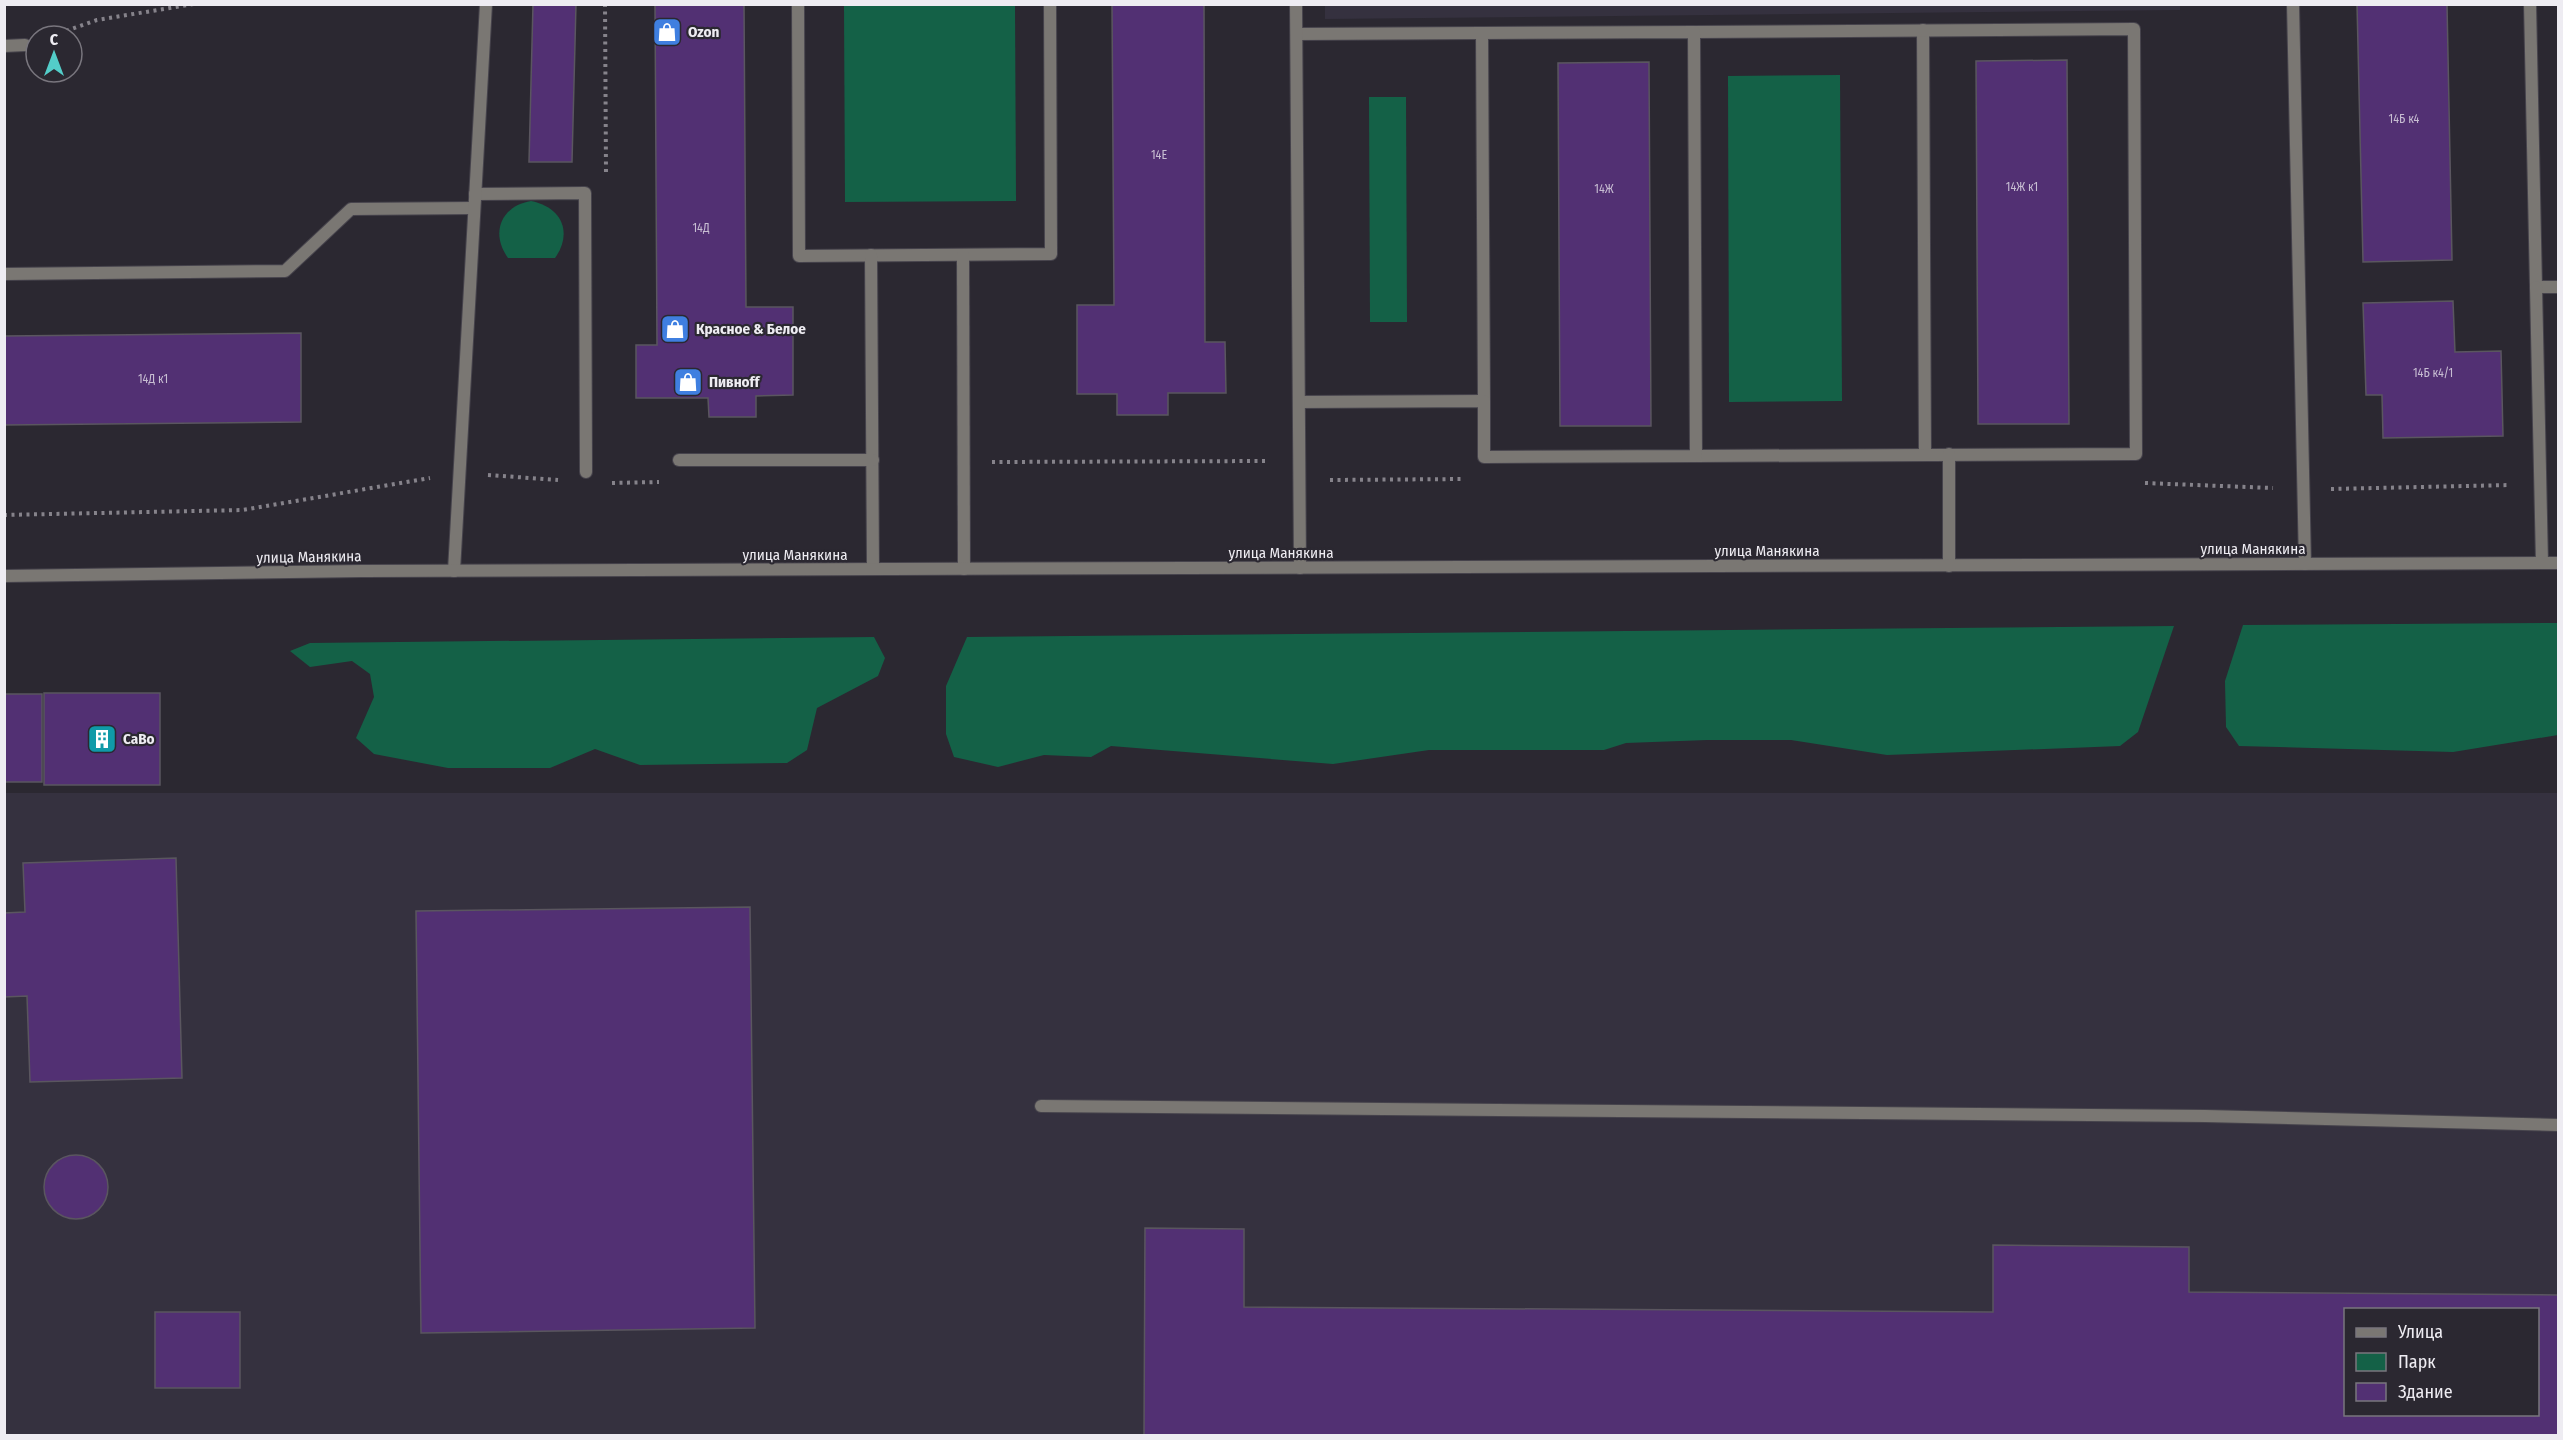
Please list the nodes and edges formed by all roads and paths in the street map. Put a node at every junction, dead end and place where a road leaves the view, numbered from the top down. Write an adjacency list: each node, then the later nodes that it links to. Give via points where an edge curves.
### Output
1 (194, 4): 9 (path)
2 (486, 4): 17 (street)
3 (604, 4): 16 (path)
4 (798, 4): 19 (street, via 800,256)
5 (1050, 4): 20 (street, via 1051,254)
6 (1296, 4): 13 (street)
7 (2293, 4): 39 (street)
8 (2530, 4): 23 (street)
9 (84, 25)
10 (1923, 30): 11 (street); 26 (street); 27 (street, via 2134,29 2136,454)
11 (1694, 32): 12 (street); 28 (street)
12 (1482, 33): 13 (street); 24 (street)
13 (1297, 34): 25 (street)
14 (24, 45): 15 (street)
15 (4, 46)
16 (606, 184)
17 (475, 194): 18 (street); 33 (street, via 585,193)
18 (474, 208): 21 (street, via 351,209 285,271); 34 (street)
19 (871, 255): 20 (street); 30 (street)
20 (963, 255): 32 (street)
21 (4, 274)
22 (2559, 286): 23 (street)
23 (2536, 287): 38 (street)
24 (1484, 401): 25 (street); 28 (street, via 1484,457)
25 (1299, 402): 31 (street)
26 (1925, 454): 27 (street); 28 (street)
27 (1949, 454): 44 (street)
28 (1696, 456)
29 (679, 460): 30 (street)
30 (873, 460): 46 (street)
31 (1299, 460): 32 (path); 45 (street)
32 (964, 463): 47 (street)
33 (586, 472)
34 (459, 473): 35 (path); 40 (path, via 243,510); 48 (street)
35 (562, 480)
36 (666, 482): 37 (path)
37 (608, 483)
38 (2540, 484): 39 (path); 41 (street)
39 (2304, 489): 43 (street)
40 (4, 515)
41 (2542, 563): 42 (street, улица Манякина); 43 (street, улица Манякина)
42 (2559, 563)
43 (2305, 564): 44 (street, улица Манякина)
44 (1949, 566): 45 (street, улица Манякина)
45 (1300, 568): 47 (street, улица Манякина)
46 (873, 569): 47 (street, улица Манякина); 48 (street, улица Манякина)
47 (964, 569)
48 (454, 571): 49 (street, улица Манякина)
49 (4, 576)
50 (1041, 1106): 51 (street, via 2205,1116)
51 (2559, 1125)

